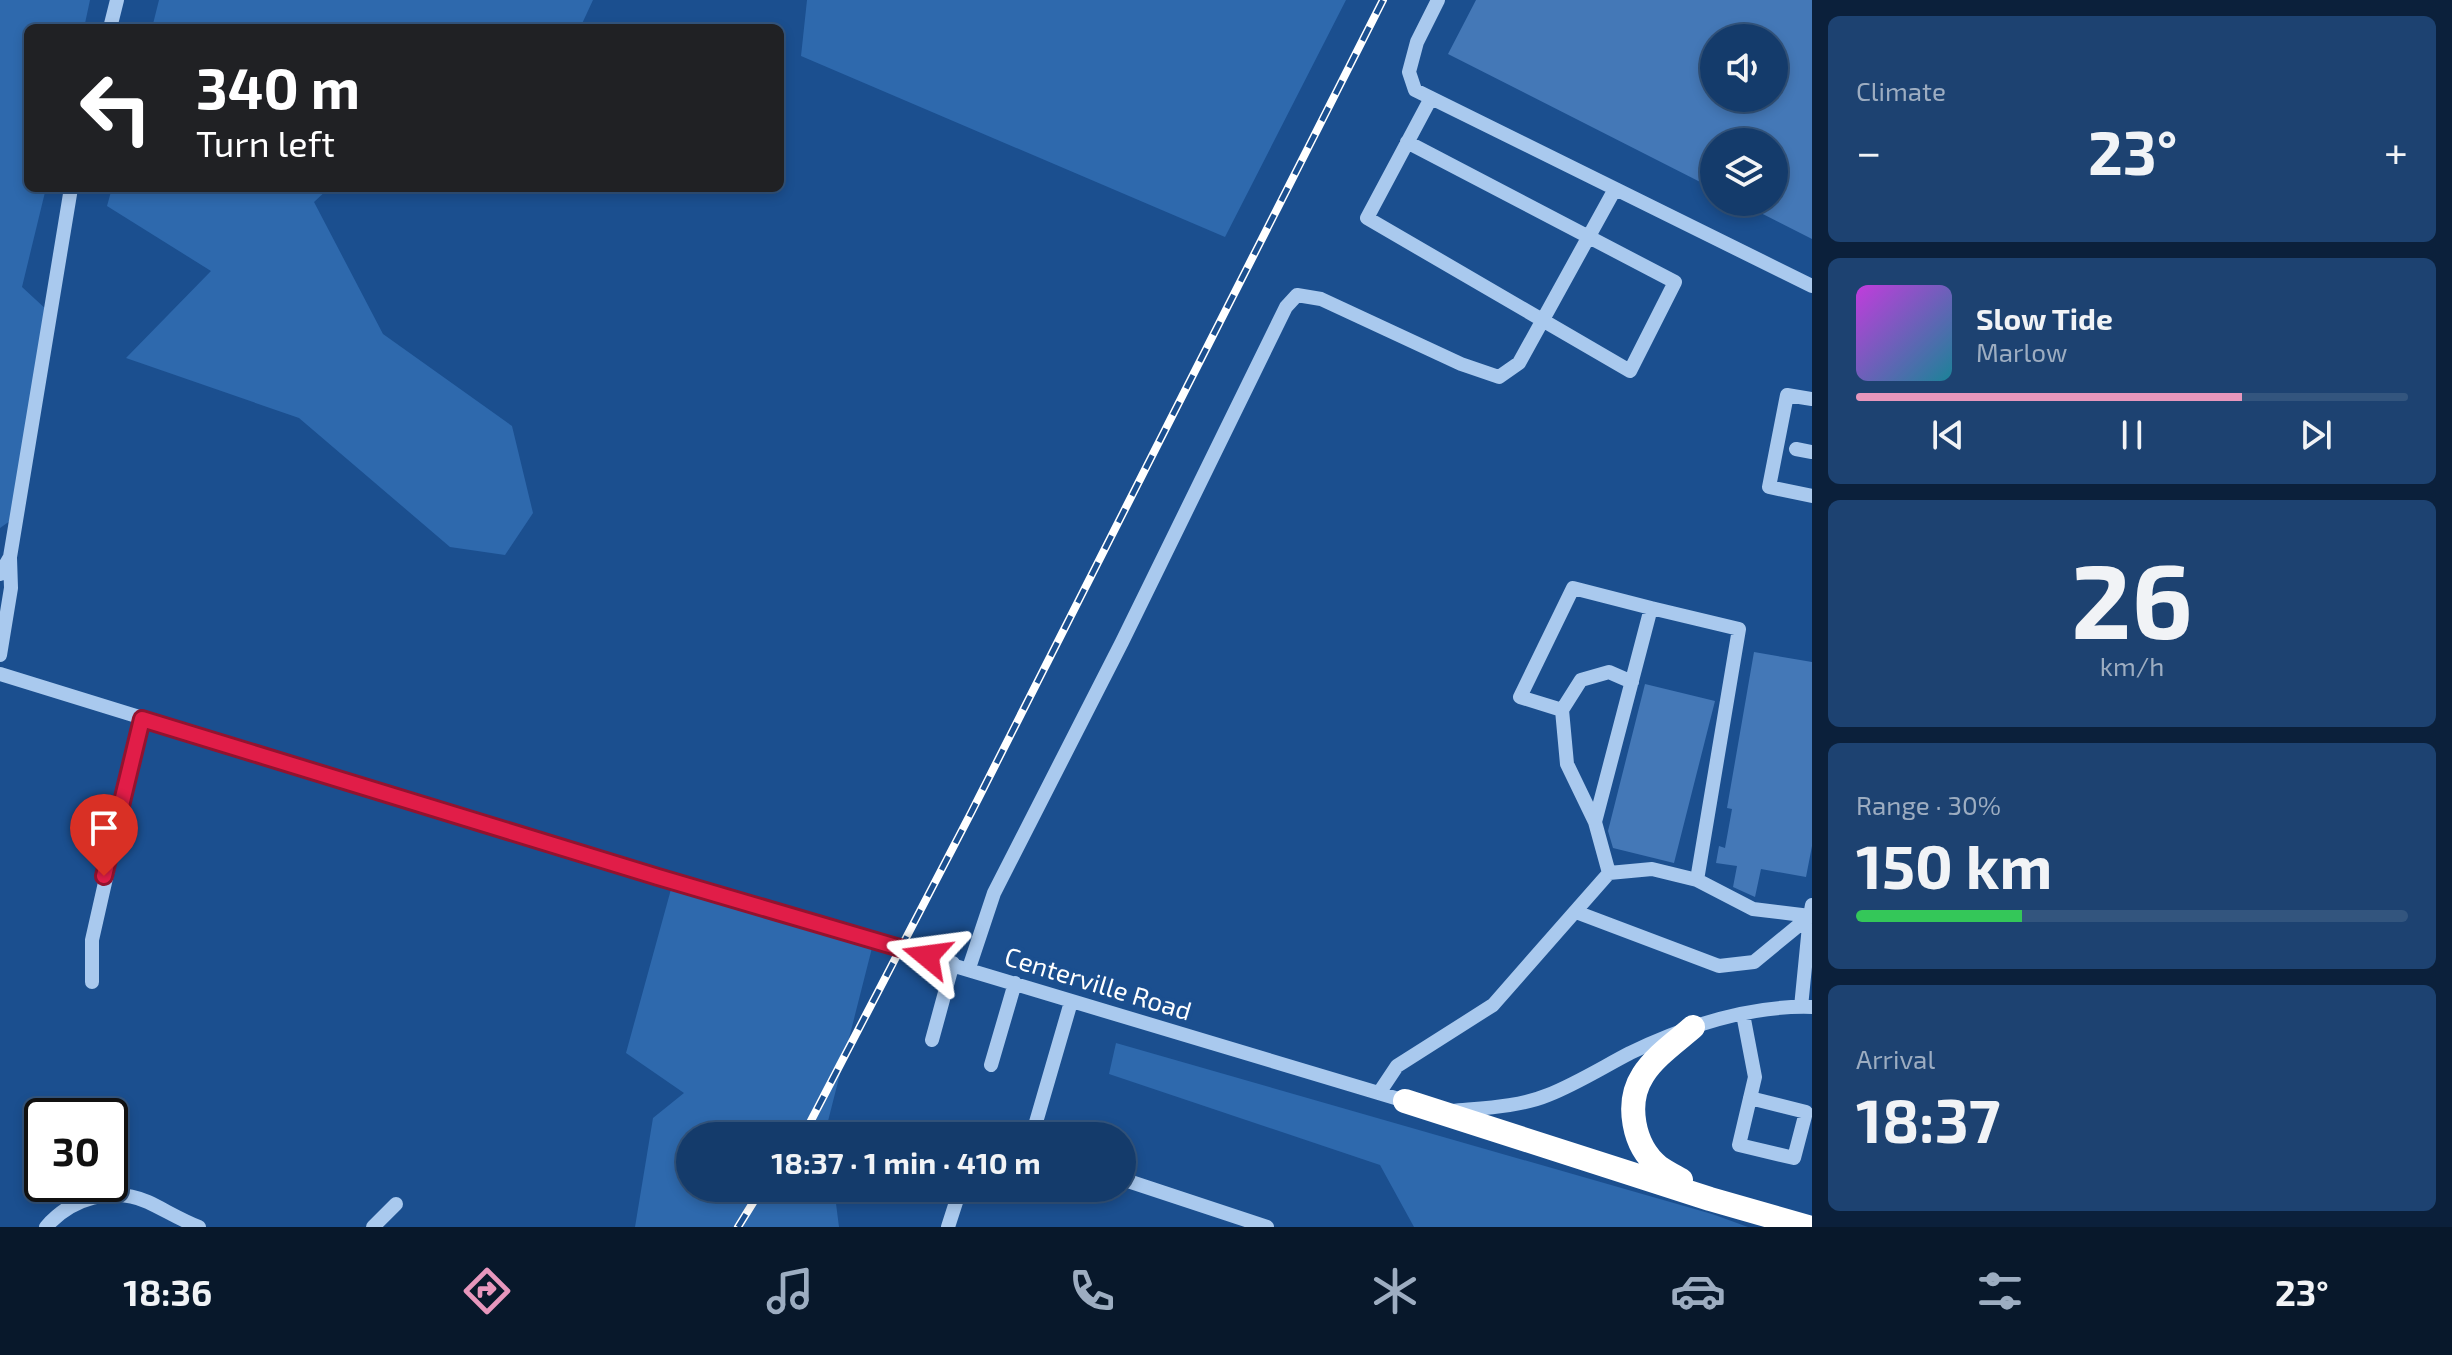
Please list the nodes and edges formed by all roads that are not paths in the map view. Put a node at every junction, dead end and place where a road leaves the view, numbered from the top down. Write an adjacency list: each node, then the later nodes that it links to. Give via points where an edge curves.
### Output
1 (117, 0): 3 (street)
2 (1438, 0): 4 (street, via 1409,72 1415,90)
3 (111, 24)
4 (1431, 98): 5 (street); 6 (street)
5 (1407, 142): 8 (street); 10 (street, via 1367,218)
6 (1615, 189): 8 (street); 9 (street)
7 (70, 192): 15 (street)
8 (1588, 237): 10 (street); 10 (street, via 1675,282 1630,371)
9 (1812, 286)
10 (1543, 320): 29 (street, via 1519,363 1499,377 1321,299 1297,295 1286,307 994,893)
11 (1812, 399): 14 (street, via 1787,395 1769,487)
12 (1796, 449): 13 (street)
13 (1812, 452)
14 (1812, 496)
15 (10, 557): 16 (street); 18 (street, via 11,588)
16 (0, 574)
17 (1651, 608): 20 (street); 21 (street, via 1573,588 1520,697); 25 (street, via 1739,629)
18 (0, 655)
19 (0, 674): 22 (street, Centerville Road)
20 (1632, 682): 21 (street, via 1609,672 1581,680); 23 (street)
21 (1562, 710): 23 (street, via 1567,764)
22 (142, 719): 28 (street, Centerville Road); 30 (street, via 94,927)
23 (1595, 822): 24 (street)
24 (1609, 873): 25 (street, via 1652,869); 26 (street)
25 (1697, 880): 27 (street, via 1753,909)
26 (1576, 912): 27 (street, via 1719,966 1754,962); 38 (street, via 1493,1005 1397,1066)
27 (1811, 913): 33 (street)
28 (953, 963): 29 (street, Centerville Road); 36 (street)
29 (969, 968): 31 (street, Centerville Road)
30 (92, 982)
31 (1015, 983): 32 (street, Centerville Road); 37 (street)
32 (1071, 1002): 38 (street, Centerville Road); 41 (street)
33 (1806, 1007): 34 (street, Centerville Road)
34 (1743, 1014): 35 (street, Centerville Road); 39 (street, via 1755,1077)
35 (1693, 1027): 40 (street, Centerville Road, via 1546,1096 1450,1111); 43 (highway, via 1646,1071 1636,1089 1634,1117 1642,1145 1658,1166)
36 (932, 1040)
37 (991, 1065)
38 (1379, 1093): 40 (street, Centerville Road)
39 (1750, 1098): 39 (street, via 1739,1145 1794,1158 1806,1112)
40 (1405, 1101): 43 (highway)
41 (1036, 1122)
42 (1136, 1184): 52 (street)
43 (1710, 1199): 46 (highway)
44 (956, 1202): 51 (street)
45 (396, 1204): 50 (street)
46 (1757, 1212): 47 (highway); 53 (highway)
47 (1812, 1214)
48 (46, 1227): 49 (street, via 71,1205 122,1195)
49 (199, 1227)
50 (373, 1227)
51 (948, 1227)
52 (1267, 1227)
53 (1808, 1227)

